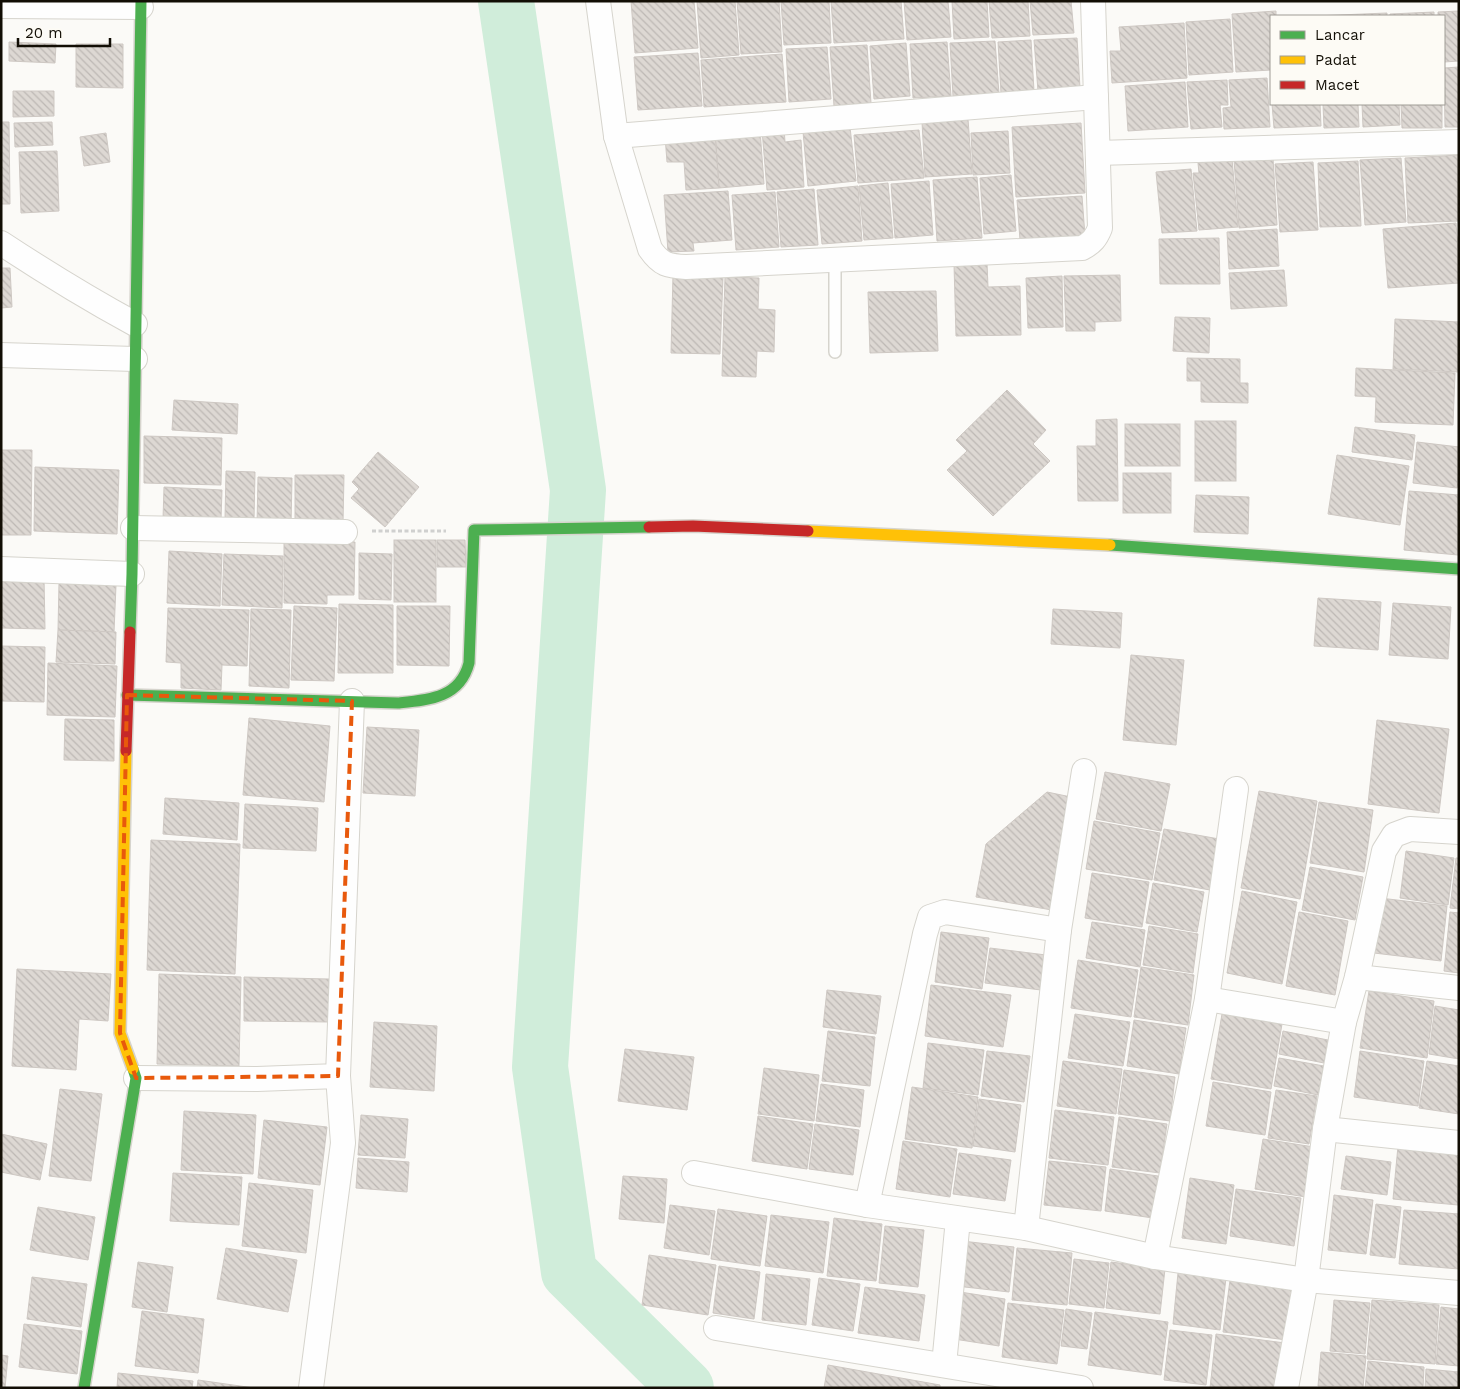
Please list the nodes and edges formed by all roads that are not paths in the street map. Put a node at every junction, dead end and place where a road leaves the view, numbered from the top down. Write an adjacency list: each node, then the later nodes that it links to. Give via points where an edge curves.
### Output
1 (598, 1): 6 (street)
2 (1093, 1): 5 (street)
3 (141, 4): 4 (street); 11 (street)
4 (1, 6)
5 (1096, 97): 6 (street); 8 (street)
6 (616, 136): 10 (street, via 650,249 656,258 669,266)
7 (1459, 142): 8 (street)
8 (1098, 153): 10 (street, via 1100,228 1097,237 1082,248)
9 (1, 243): 11 (street)
10 (835, 260): 12 (lane)
11 (135, 324): 14 (street)
12 (835, 352)
13 (1, 355): 14 (street)
14 (135, 359): 15 (street)
15 (133, 528): 16 (street); 19 (street)
16 (345, 532)
17 (1, 569): 19 (street)
18 (1459, 570): 21 (street, via 1074,542 693,526 474,530 470,657 459,685 432,700 398,703)
19 (132, 574): 20 (street)
20 (127, 695): 21 (street); 31 (street, via 120,1033)
21 (352, 701): 30 (street)
22 (1084, 771): 25 (street)
23 (1236, 789): 28 (street)
24 (1458, 826): 26 (street, via 1410,830 1394,835 1384,851)
25 (1059, 930): 35 (street, via 945,912 930,917); 37 (street)
26 (1357, 977): 27 (street); 29 (street)
27 (1459, 988)
28 (1207, 999): 29 (street); 38 (street)
29 (1344, 1022): 32 (street)
30 (338, 1076): 31 (street); 45 (street, via 344,1143)
31 (136, 1078): 44 (street)
32 (1325, 1129): 33 (street); 39 (street)
33 (1459, 1143)
34 (694, 1173): 35 (street)
35 (866, 1205): 36 (street)
36 (958, 1219): 37 (street); 42 (street)
37 (1026, 1228): 38 (street)
38 (1155, 1257): 39 (street)
39 (1306, 1280): 40 (street); 47 (street)
40 (1459, 1293)
41 (716, 1328): 42 (street)
42 (944, 1365): 43 (street)
43 (1039, 1385): 46 (street)
44 (84, 1388)
45 (311, 1388)
46 (1082, 1388)
47 (1286, 1388)

